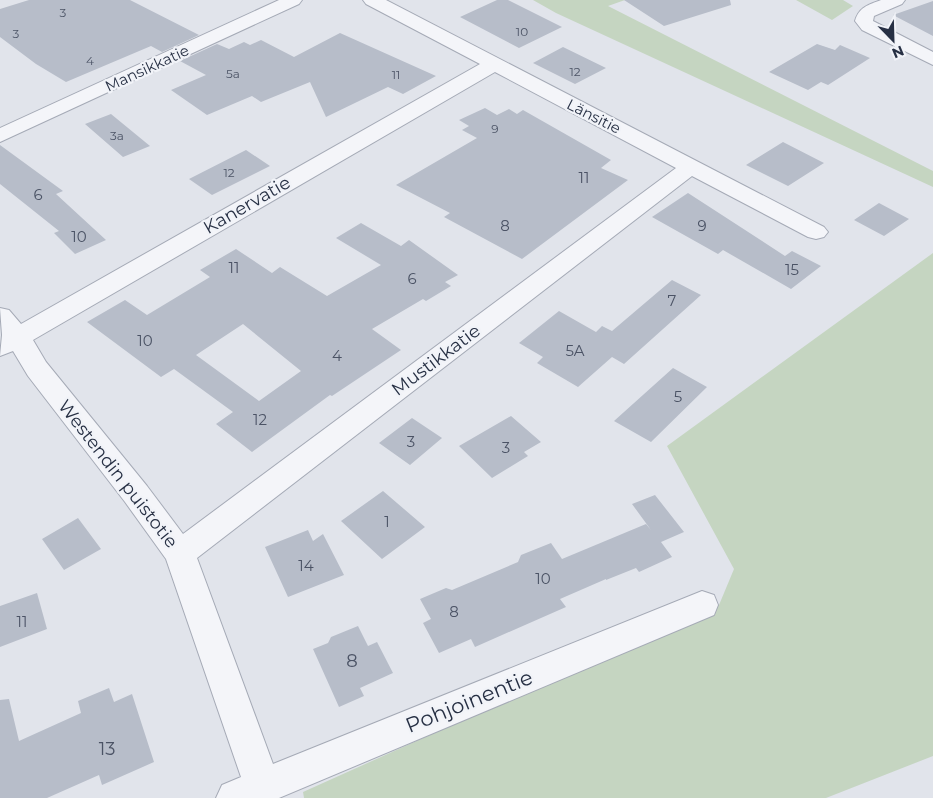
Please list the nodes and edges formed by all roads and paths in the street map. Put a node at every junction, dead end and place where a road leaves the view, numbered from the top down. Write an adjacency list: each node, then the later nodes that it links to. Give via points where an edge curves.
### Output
1 (293, 0): 6 (street, Mansikkatie)
2 (372, 0): 5 (street, Länsitie)
3 (896, 0): 4 (street, via 866,13 864,21)
4 (933, 59)
5 (495, 64): 7 (street, Länsitie); 9 (street, Kanervatie)
6 (0, 136)
7 (692, 166): 8 (street, Länsitie); 10 (street, Mustikkatie)
8 (816, 232)
9 (6, 333): 10 (street, Westendin puistotie, via 136,494)
10 (180, 554): 12 (street, Westendin puistotie)
11 (702, 605): 12 (street, Pohjoinentie)
12 (249, 792)

